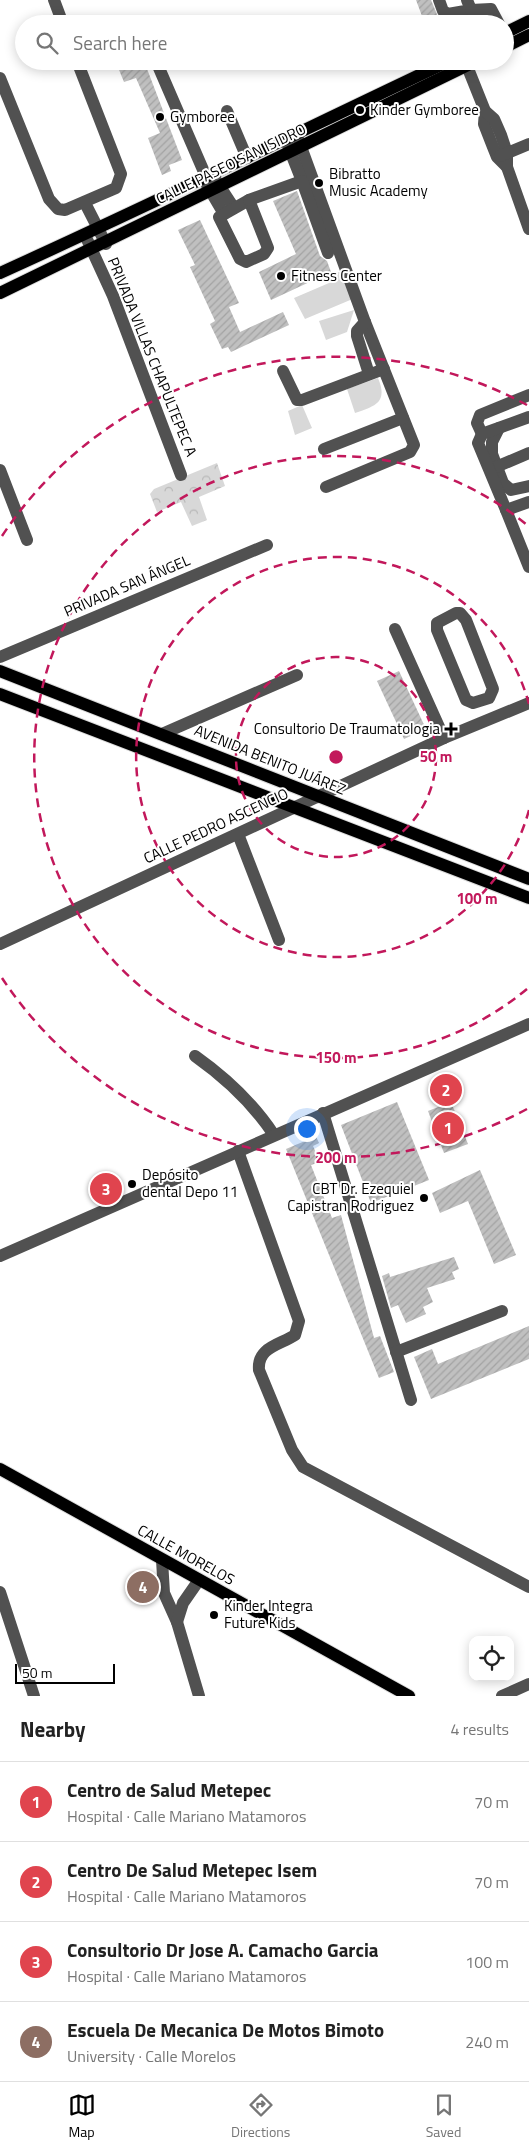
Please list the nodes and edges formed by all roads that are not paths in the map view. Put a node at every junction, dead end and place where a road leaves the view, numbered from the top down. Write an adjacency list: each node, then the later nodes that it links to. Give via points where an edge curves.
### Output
1 (54, 0): 4 (street)
2 (439, 0): 3 (street, via 443,11 448,14)
3 (469, 5): 5 (street, via 491,9)
4 (60, 15)
5 (494, 15)
6 (529, 21): 7 (main road)
7 (514, 33)
8 (529, 35): 9 (main road)
9 (514, 38)
10 (81, 70): 26 (street, via 121,174 116,188)
11 (160, 70): 22 (street)
12 (430, 70): 17 (main road, CALLE PASEO SAN ISIDRO)
13 (456, 70): 19 (main road, CALLE PASEO SAN ISIDRO)
14 (472, 70): 20 (street, via 485,111 484,124)
15 (0, 78): 26 (street, via 52,206 65,210)
16 (227, 111): 21 (street)
17 (291, 136): 19 (street); 21 (main road, CALLE PASEO SAN ISIDRO)
18 (529, 144): 20 (street)
19 (296, 149): 23 (street); 24 (main road, CALLE PASEO SAN ISIDRO); 37 (street)
20 (502, 155): 29 (street)
21 (247, 158): 22 (main road, CALLE PASEO SAN ISIDRO)
22 (207, 176): 24 (street); 28 (main road, CALLE PASEO SAN ISIDRO)
23 (302, 181): 25 (street); 33 (street)
24 (216, 190): 27 (street); 31 (main road, CALLE PASEO SAN ISIDRO)
25 (249, 200): 27 (street); 27 (street, via 268,248 251,261 240,259 219,222 218,217)
26 (85, 203): 28 (street)
27 (229, 211)
28 (98, 229): 30 (main road, CALLE PASEO SAN ISIDRO); 31 (street)
29 (529, 230)
30 (85, 235): 32 (street, PRIVADA VILLAS CHAPULTEPEC A); 34 (main road, CALLE PASEO SAN ISIDRO)
31 (106, 244): 32 (main road, CALLE PASEO SAN ISIDRO)
32 (92, 251): 35 (main road, CALLE PASEO SAN ISIDRO); 50 (street, PRIVADA VILLAS CHAPULTEPEC A, via 113,296)
33 (328, 253)
34 (2, 272): 35 (main road)
35 (12, 288): 36 (main road, CALLE PASEO SAN ISIDRO)
36 (0, 293)
37 (365, 322): 38 (street); 40 (street, via 357,336)
38 (384, 369): 40 (street); 43 (street)
39 (283, 371): 40 (street, via 297,400)
40 (369, 374)
41 (529, 394): 45 (street, via 480,415 477,423)
42 (529, 417): 44 (street)
43 (403, 418): 46 (street); 52 (street, via 414,445 410,452)
44 (499, 428): 45 (street); 48 (street, via 491,447)
45 (482, 434): 54 (street, via 478,448)
46 (324, 449)
47 (529, 453): 48 (street)
48 (496, 467): 51 (street, via 505,487 517,490)
49 (0, 470): 55 (street)
50 (181, 475)
51 (529, 486)
52 (326, 487)
53 (529, 502): 54 (street)
54 (506, 510): 57 (street)
55 (27, 540)
56 (267, 545): 59 (street, PRIVADA SAN ÁNGEL)
57 (529, 566)
58 (396, 629): 67 (street)
59 (0, 657)
60 (0, 671): 66 (main road, AVENIDA BENITO JUÁREZ)
61 (297, 676): 66 (street)
62 (0, 694): 69 (main road)
63 (482, 700): 63 (street, via 492,695 493,689 466,620 460,613 439,620 437,630 466,700 470,704); 65 (street)
64 (529, 703): 65 (street, CALLE PEDRO ASCENCIO)
65 (490, 719): 67 (street, CALLE PEDRO ASCENCIO)
66 (162, 734): 68 (main road, AVENIDA BENITO JUÁREZ)
67 (444, 738): 68 (street, CALLE PEDRO ASCENCIO)
68 (317, 797): 69 (street, CALLE PEDRO ASCENCIO); 71 (main road, AVENIDA BENITO JUÁREZ)
69 (296, 808): 70 (street, CALLE PEDRO ASCENCIO); 72 (main road)
70 (238, 834): 73 (street); 74 (street, CALLE PEDRO ASCENCIO)
71 (529, 879)
72 (529, 898)
73 (279, 940)
74 (0, 944)
75 (529, 1024): 77 (street)
76 (195, 1056): 78 (street, via 218,1072 259,1112)
77 (323, 1113): 78 (street); 82 (street)
78 (274, 1135): 79 (street)
79 (238, 1151): 80 (street); 87 (street, via 299,1322 295,1335 261,1355 259,1370 292,1450 303,1467)
80 (0, 1256)
81 (502, 1311): 82 (street)
82 (396, 1352): 83 (street)
83 (411, 1400)
84 (0, 1469): 85 (main road, CALLE MORELOS)
85 (162, 1560): 86 (main road, CALLE MORELOS); 89 (street, via 164,1593)
86 (199, 1580): 89 (street, via 183,1602); 93 (main road, CALLE MORELOS)
87 (529, 1587)
88 (0, 1592): 91 (street)
89 (177, 1622): 92 (street)
90 (529, 1684): 94 (street)
91 (34, 1696)
92 (199, 1696)
93 (409, 1696)
94 (502, 1696)

